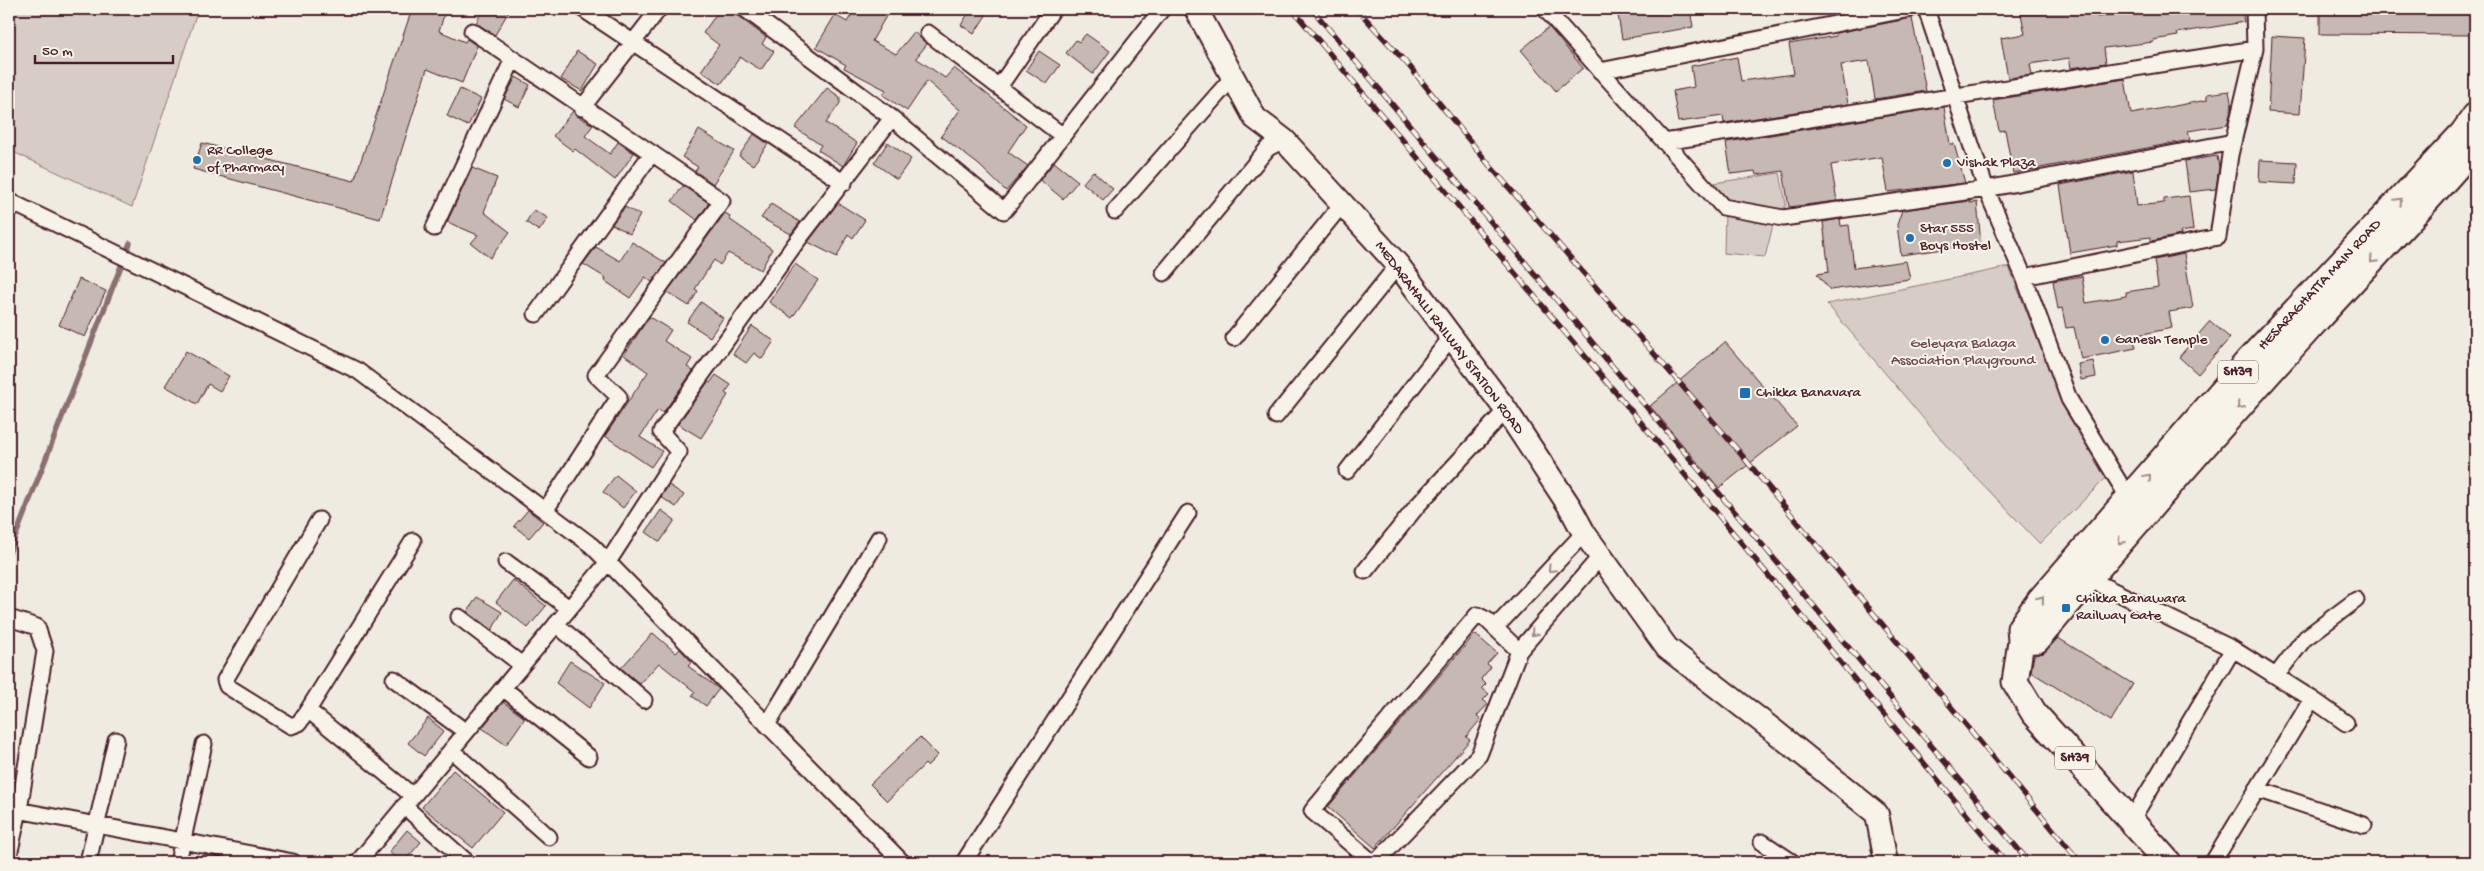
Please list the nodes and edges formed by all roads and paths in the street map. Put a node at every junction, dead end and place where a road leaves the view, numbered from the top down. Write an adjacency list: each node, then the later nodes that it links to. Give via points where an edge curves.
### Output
1 (583, 9): 13 (street)
2 (659, 9): 13 (street)
3 (745, 9): 22 (street)
4 (1053, 9): 18 (street)
5 (1162, 9): 23 (street)
6 (1196, 9): 17 (street, MEDARAHALLI RAILWAY STATION ROAD)
7 (1545, 9): 16 (street)
8 (1910, 9): 16 (street)
9 (1926, 9): 19 (street)
10 (2254, 9): 14 (street)
11 (472, 31): 15 (street)
12 (928, 33): 18 (street)
13 (633, 43): 20 (street); 29 (street)
14 (2255, 49): 19 (street); 26 (street)
15 (513, 59): 20 (street); 34 (street)
16 (1600, 71): 25 (street)
17 (1233, 77): 24 (street, MEDARAHALLI RAILWAY STATION ROAD, via 1255,118); 33 (street)
18 (999, 87): 23 (street)
19 (1955, 95): 25 (street); 30 (street)
20 (583, 108): 28 (street)
21 (2475, 116): 44 (main road, HESARAGHATTA MAIN ROAD / SH39, one-way to 21, via 2248,361)
22 (892, 118): 23 (street, via 1004,211); 29 (street)
23 (1063, 136)
24 (1284, 140): 32 (street, MEDARAHALLI RAILWAY STATION ROAD); 36 (street, via 1268,148)
25 (1664, 142): 30 (street, via 1723,207 1783,218)
26 (2233, 142): 30 (street); 37 (street, via 2218,237)
27 (2475, 146): 44 (main road, HESARAGHATTA MAIN ROAD, one-way to 44, via 2418,213)
28 (652, 153): 38 (street); 45 (street, via 722,201 596,375 619,397)
29 (844, 183): 53 (street, via 795,244 661,432 679,452)
30 (1986, 189): 37 (street)
31 (9, 201): 45 (street, via 358,371)
32 (1343, 203): 35 (street, MEDARAHALLI RAILWAY STATION ROAD); 40 (street)
33 (1115, 211)
34 (434, 228)
35 (1398, 265): 39 (street, MEDARAHALLI RAILWAY STATION ROAD); 42 (street)
36 (1164, 273)
37 (2024, 277): 44 (street, via 2069,399)
38 (536, 314)
39 (1452, 336): 41 (street, MEDARAHALLI RAILWAY STATION ROAD); 43 (street)
40 (1234, 338)
41 (1506, 410): 48 (street, MEDARAHALLI RAILWAY STATION ROAD); 54 (street, via 1416,506)
42 (1276, 416)
43 (1346, 471)
44 (2135, 508): 55 (main road, HESARAGHATTA MAIN ROAD / SH39)
45 (545, 511): 53 (street)
46 (1188, 513): 95 (street)
47 (319, 520): 70 (street, via 225,680 226,686 233,691 291,726 299,724)
48 (1584, 533): 51 (street, MEDARAHALLI RAILWAY STATION ROAD); 61 (street, one-way to 61)
49 (879, 538): 72 (street)
50 (413, 541): 70 (street)
51 (1600, 557): 63 (street, one-way to 63); 98 (street, MEDARAHALLI RAILWAY STATION ROAD, via 1667,648 1877,814)
52 (506, 562): 57 (street)
53 (608, 562): 57 (street); 72 (street)
54 (1365, 570)
55 (2079, 573): 62 (street); 81 (main road, HESARAGHATTA MAIN ROAD / SH39, via 2040,600 2020,628 2014,682 2034,713)
56 (2356, 600): 65 (street, via 2304,639)
57 (569, 608): 60 (street)
58 (459, 617): 64 (street)
59 (9, 618): 80 (street, via 37,627 45,651)
60 (556, 624): 64 (street); 69 (street)
61 (1495, 628): 63 (street); 96 (street, via 1477,615 1471,620 1312,812)
62 (2234, 650): 65 (street); 81 (street)
63 (1519, 651): 96 (street, via 1479,755)
64 (522, 665): 67 (street)
65 (2276, 676): 68 (street)
66 (394, 679): 73 (street)
67 (503, 688): 73 (street); 77 (street)
68 (2312, 699): 71 (street); 78 (street)
69 (644, 700)
70 (308, 710): 79 (street)
71 (2346, 724)
72 (767, 725): 94 (street)
73 (466, 732): 76 (street)
74 (116, 740): 82 (street)
75 (204, 744): 85 (street)
76 (451, 750): 79 (street); 84 (street)
77 (589, 757)
78 (2257, 789): 83 (street); 100 (street)
79 (409, 801): 92 (street); 93 (street)
80 (15, 810): 82 (street); 87 (street)
81 (2131, 821): 99 (main road, HESARAGHATTA MAIN ROAD / SH39)
82 (96, 825): 85 (street); 89 (street)
83 (2364, 825)
84 (549, 837)
85 (182, 841): 88 (street); 90 (street)
86 (1762, 842): 97 (street)
87 (9, 855)
88 (271, 860): 91 (street)
89 (88, 862)
90 (178, 862)
91 (292, 862)
92 (358, 862)
93 (467, 862)
94 (902, 862)
95 (964, 862)
96 (1374, 862)
97 (1792, 862)
98 (1886, 862)
99 (2168, 862)
100 (2214, 862)

